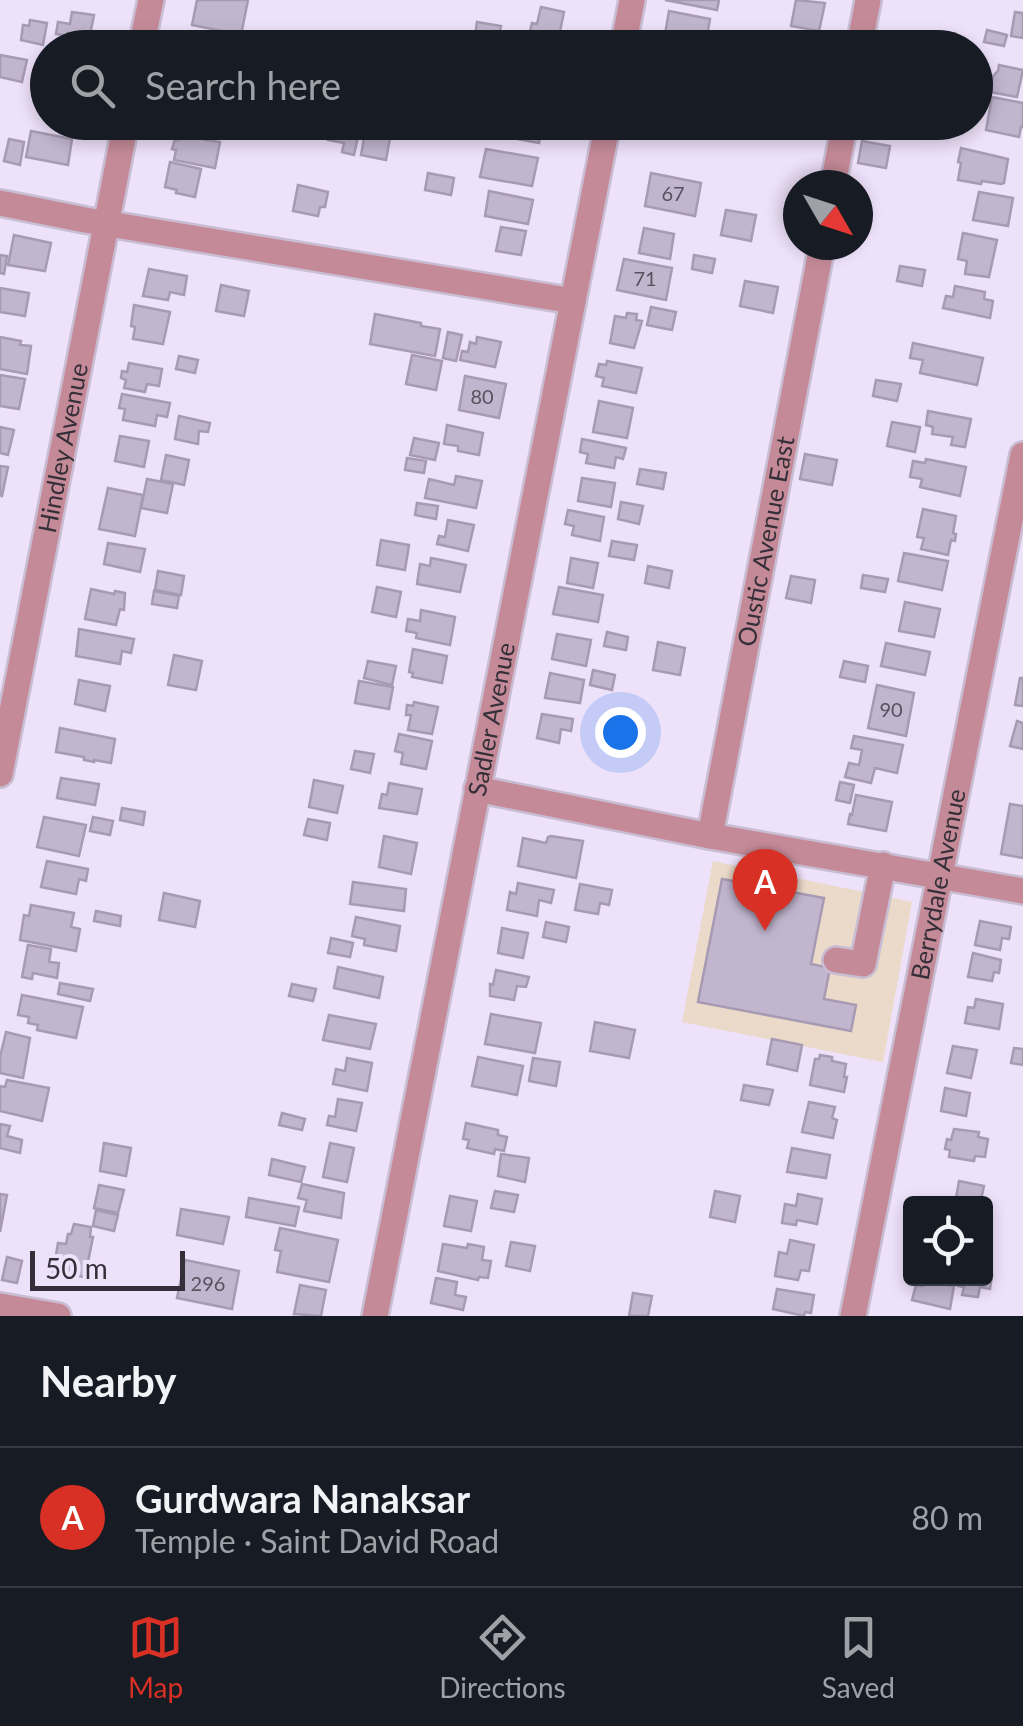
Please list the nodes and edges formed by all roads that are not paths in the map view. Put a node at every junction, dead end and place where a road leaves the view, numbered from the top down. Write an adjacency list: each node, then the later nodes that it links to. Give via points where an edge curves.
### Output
1 (150, 0): 4 (street)
2 (632, 0): 5 (street)
3 (868, 0): 6 (street)
4 (144, 30)
5 (626, 30)
6 (862, 30)
7 (122, 140): 12 (street, Hindley Avenue)
8 (605, 140): 14 (street, Sadler Avenue)
9 (842, 140): 10 (street)
10 (836, 170)
11 (0, 202): 12 (street)
12 (106, 224): 14 (street); 16 (street, Hindley Avenue)
13 (819, 260): 18 (street, Oustic Avenue East)
14 (574, 301): 17 (street, Sadler Avenue)
15 (1023, 455): 20 (street, Berrydale Avenue)
16 (0, 774)
17 (477, 789): 18 (street); 25 (street, Sadler Avenue)
18 (710, 836): 19 (street)
19 (882, 866): 20 (street); 22 (street, via 862,964)
20 (941, 876): 21 (street); 26 (street, Berrydale Avenue)
21 (1023, 891)
22 (836, 960)
23 (0, 1306): 24 (street)
24 (58, 1316)
25 (375, 1316)
26 (853, 1316)

